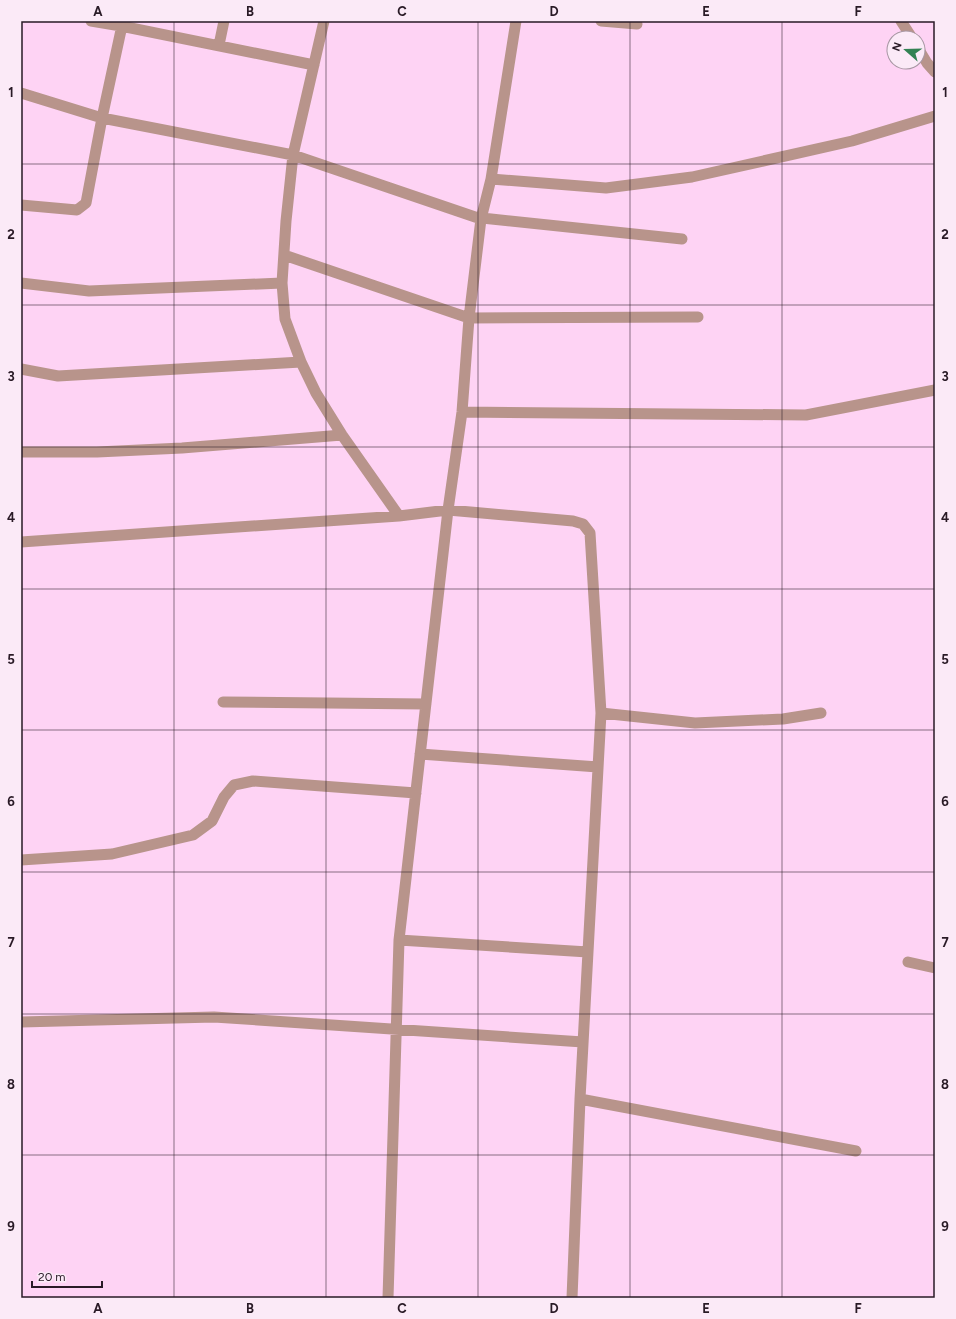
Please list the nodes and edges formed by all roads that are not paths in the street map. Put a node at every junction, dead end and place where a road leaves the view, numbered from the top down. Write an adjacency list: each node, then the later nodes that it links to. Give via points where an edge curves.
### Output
1 (92, 21): 7 (street)
2 (224, 21): 10 (street)
3 (324, 21): 12 (street)
4 (516, 21): 18 (street)
5 (601, 21): 8 (street)
6 (901, 21): 9 (street)
7 (122, 23): 10 (street); 16 (street)
8 (637, 24)
9 (907, 30)
10 (219, 45): 12 (street)
11 (926, 61): 13 (street)
12 (314, 65): 17 (street)
13 (935, 72)
14 (21, 93): 16 (street)
15 (935, 116): 18 (street, via 852,142 692,177 606,188)
16 (102, 118): 17 (street); 19 (street, via 86,203 77,210)
17 (293, 155): 20 (street); 22 (street)
18 (491, 179): 20 (street)
19 (21, 205)
20 (482, 218): 21 (street); 26 (street)
21 (682, 239)
22 (284, 255): 24 (street); 26 (street)
23 (21, 283): 24 (street, via 89,291)
24 (282, 283): 27 (street, via 285,319)
25 (698, 317): 26 (street)
26 (468, 318): 30 (street)
27 (302, 362): 28 (street, via 58,376); 31 (street, via 316,394)
28 (21, 369)
29 (935, 390): 30 (street, via 806,415)
30 (462, 412): 33 (street)
31 (342, 435): 32 (street, via 182,448); 34 (street)
32 (21, 452)
33 (448, 510): 34 (street); 37 (street); 38 (street, via 573,521 583,524 590,533)
34 (398, 516): 35 (street)
35 (21, 542)
36 (223, 702): 37 (street)
37 (426, 704): 40 (street)
38 (601, 713): 39 (street, via 695,723 783,719); 41 (street)
39 (821, 713)
40 (420, 754): 41 (street); 42 (street)
41 (598, 767): 45 (street)
42 (416, 793): 43 (street, via 253,781 234,785 224,797 212,821 194,835 112,854); 44 (street)
43 (21, 860)
44 (399, 940): 45 (street); 49 (street)
45 (588, 952): 50 (street)
46 (908, 962): 47 (street)
47 (935, 968)
48 (21, 1022): 49 (street, via 214,1017)
49 (396, 1030): 50 (street); 53 (street)
50 (583, 1042): 51 (street)
51 (580, 1098): 52 (street); 54 (street)
52 (856, 1151)
53 (388, 1298)
54 (572, 1298)

